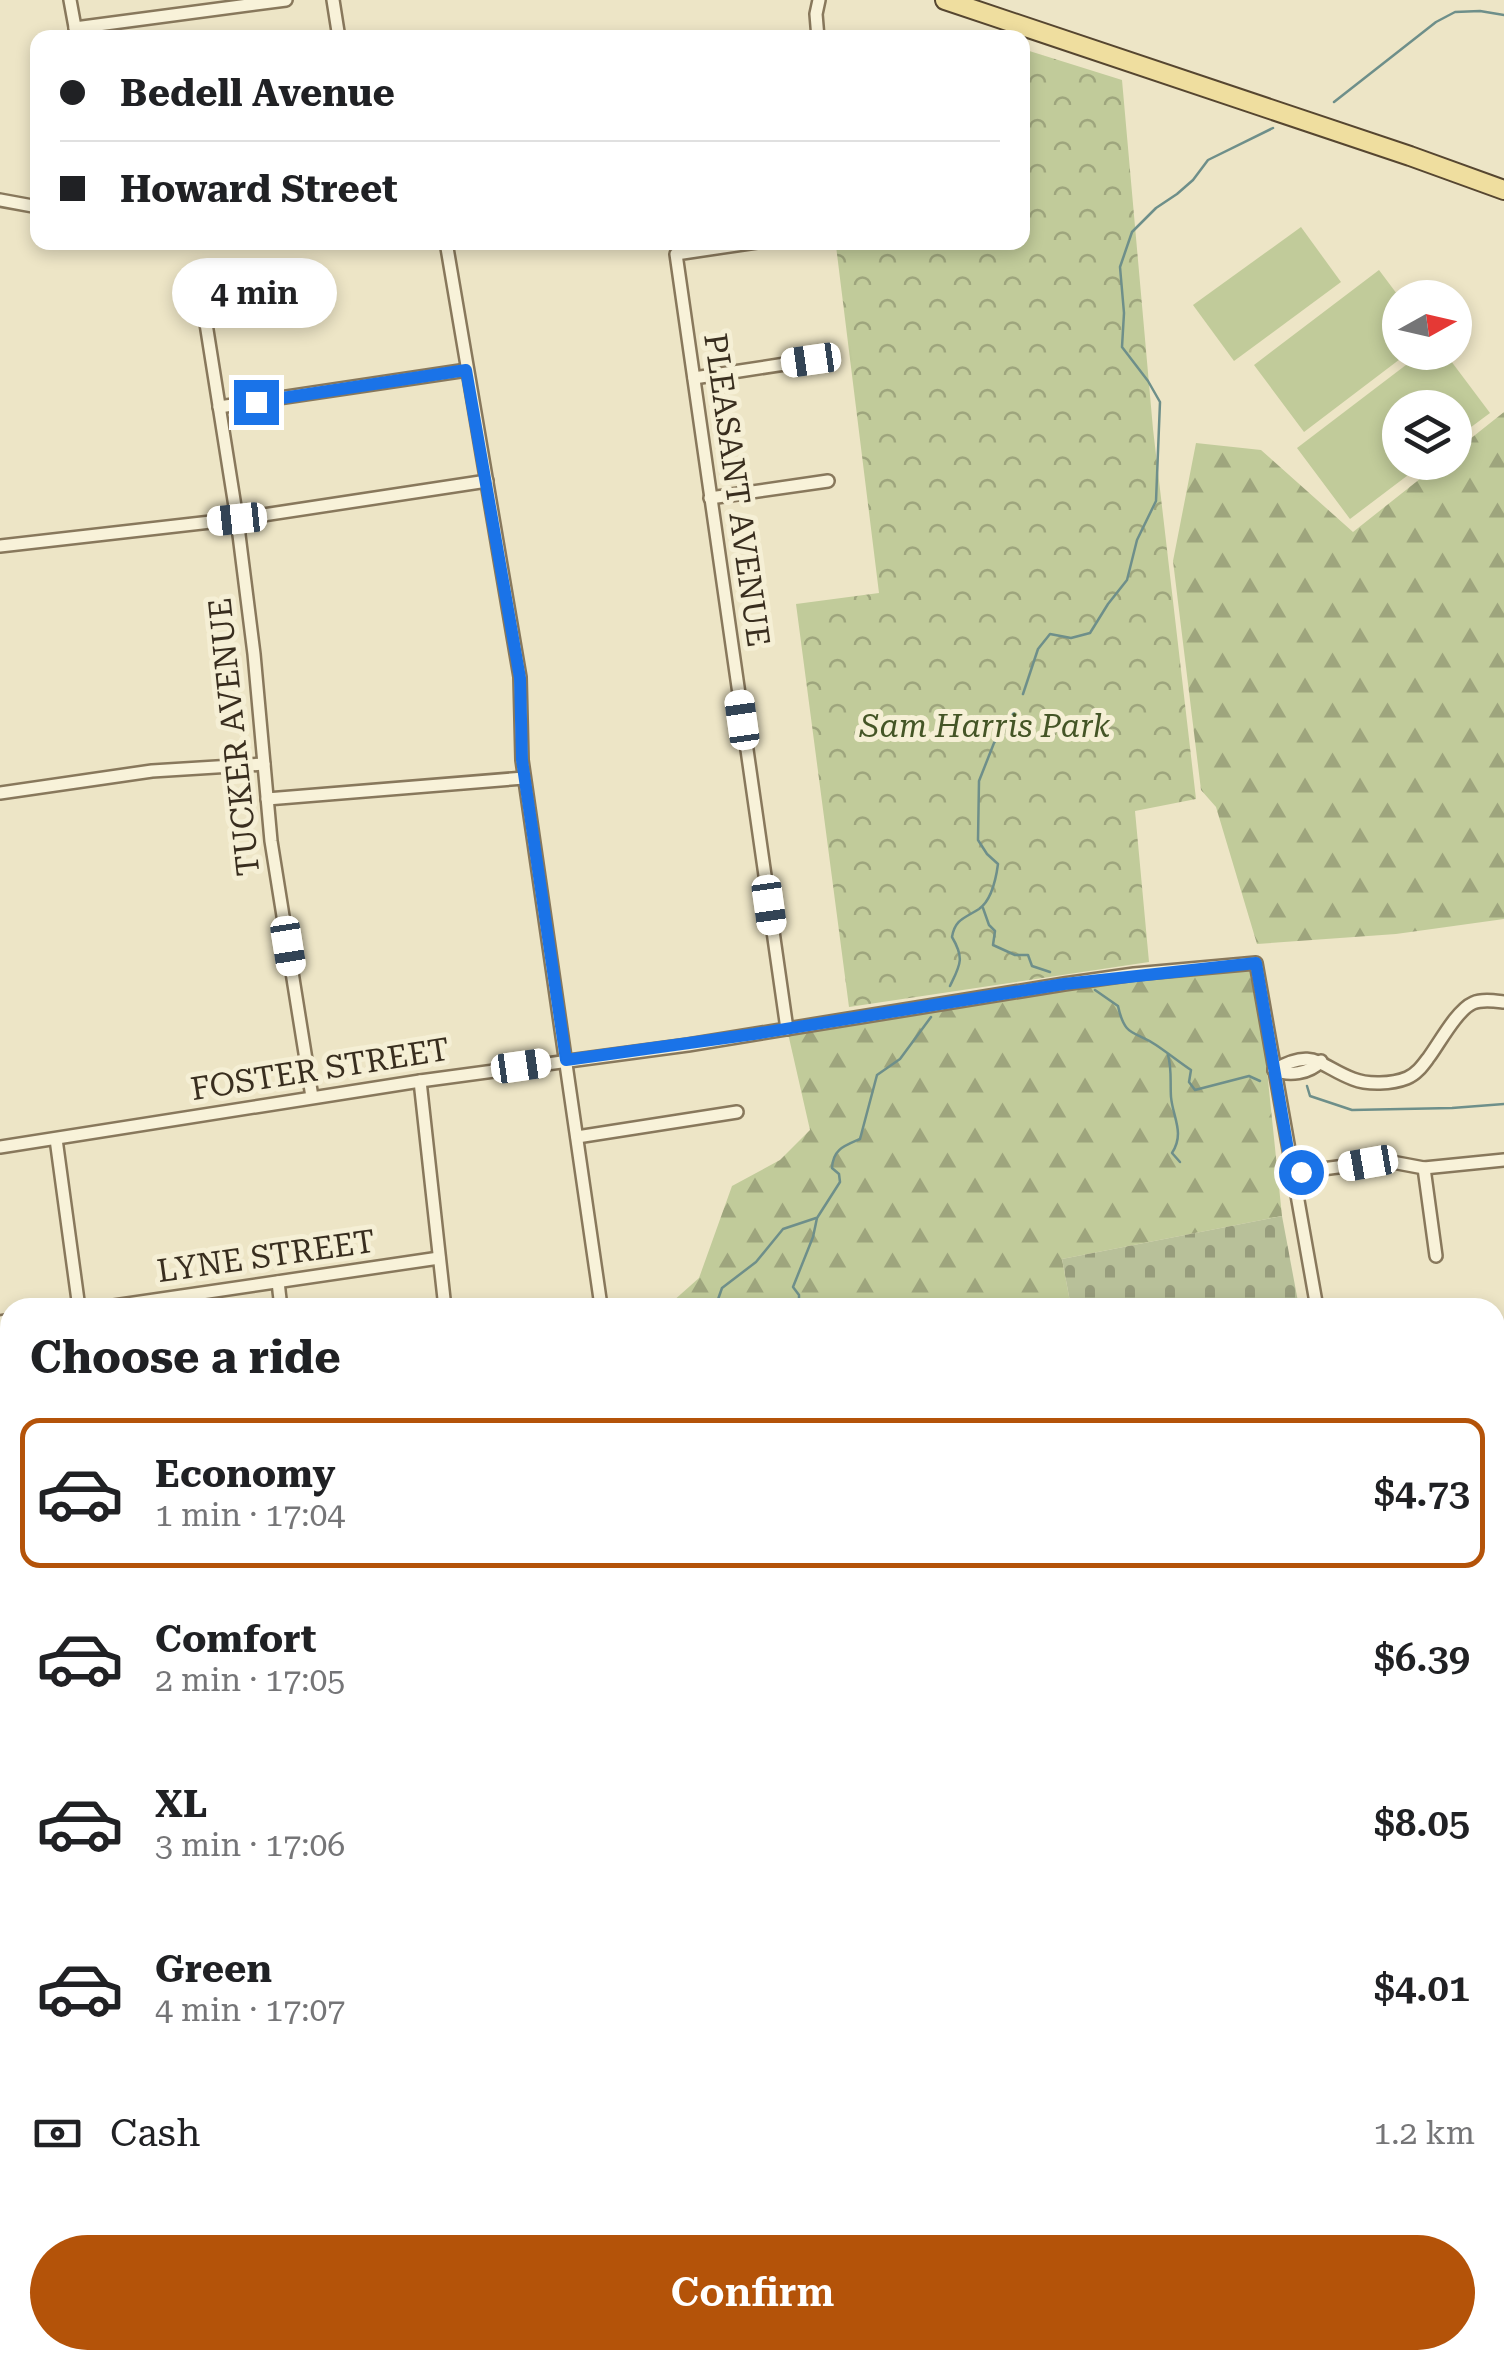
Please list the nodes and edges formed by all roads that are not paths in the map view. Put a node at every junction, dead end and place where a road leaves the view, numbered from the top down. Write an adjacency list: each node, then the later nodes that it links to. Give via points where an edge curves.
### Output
1 (70, 0): 6 (street)
2 (286, 0): 7 (street)
3 (333, 0): 8 (street)
4 (819, 0): 9 (street)
5 (944, 0): 10 (main road)
6 (75, 30)
7 (95, 30)
8 (338, 30)
9 (817, 30)
10 (1504, 190)
11 (0, 200): 12 (street)
12 (30, 206)
13 (447, 250): 17 (street)
14 (703, 250): 18 (street, PLEASANT AVENUE, via 676,254)
15 (204, 310): 19 (street, TUCKER AVENUE)
16 (811, 360): 18 (street)
17 (466, 370): 19 (street); 20 (street)
18 (694, 378): 22 (street, PLEASANT AVENUE)
19 (218, 408): 23 (street, TUCKER AVENUE)
20 (487, 481): 23 (street); 26 (street, via 520,678)
21 (828, 481): 22 (street)
22 (710, 498): 30 (street, PLEASANT AVENUE)
23 (237, 519): 24 (street); 25 (street, TUCKER AVENUE)
24 (0, 546)
25 (264, 764): 27 (street); 28 (street, TUCKER AVENUE)
26 (524, 778): 28 (street); 31 (street)
27 (0, 793)
28 (267, 799): 34 (street, TUCKER AVENUE)
29 (1504, 1002): 32 (street, via 1474,1002 1461,1012 1408,1078 1366,1082 1321,1061 1286,1074)
30 (787, 1029): 31 (street, FOSTER STREET); 32 (street, FOSTER STREET, via 1064,984 1256,963)
31 (566, 1060): 33 (street, FOSTER STREET); 36 (street)
32 (1274, 1070): 41 (street)
33 (420, 1081): 34 (street, FOSTER STREET); 43 (street)
34 (312, 1098): 37 (street, FOSTER STREET)
35 (737, 1112): 36 (street)
36 (577, 1137): 49 (street)
37 (56, 1139): 38 (street, FOSTER STREET); 45 (street)
38 (0, 1147)
39 (1504, 1160): 40 (street)
40 (1424, 1168): 41 (street, via 1392,1162); 42 (street)
41 (1292, 1173): 50 (street)
42 (1436, 1256)
43 (440, 1258): 44 (street, LYNE STREET); 48 (street)
44 (278, 1282): 46 (street, LYNE STREET); 47 (street)
45 (78, 1298)
46 (168, 1298)
47 (280, 1298)
48 (445, 1298)
49 (600, 1298)
50 (1315, 1298)

